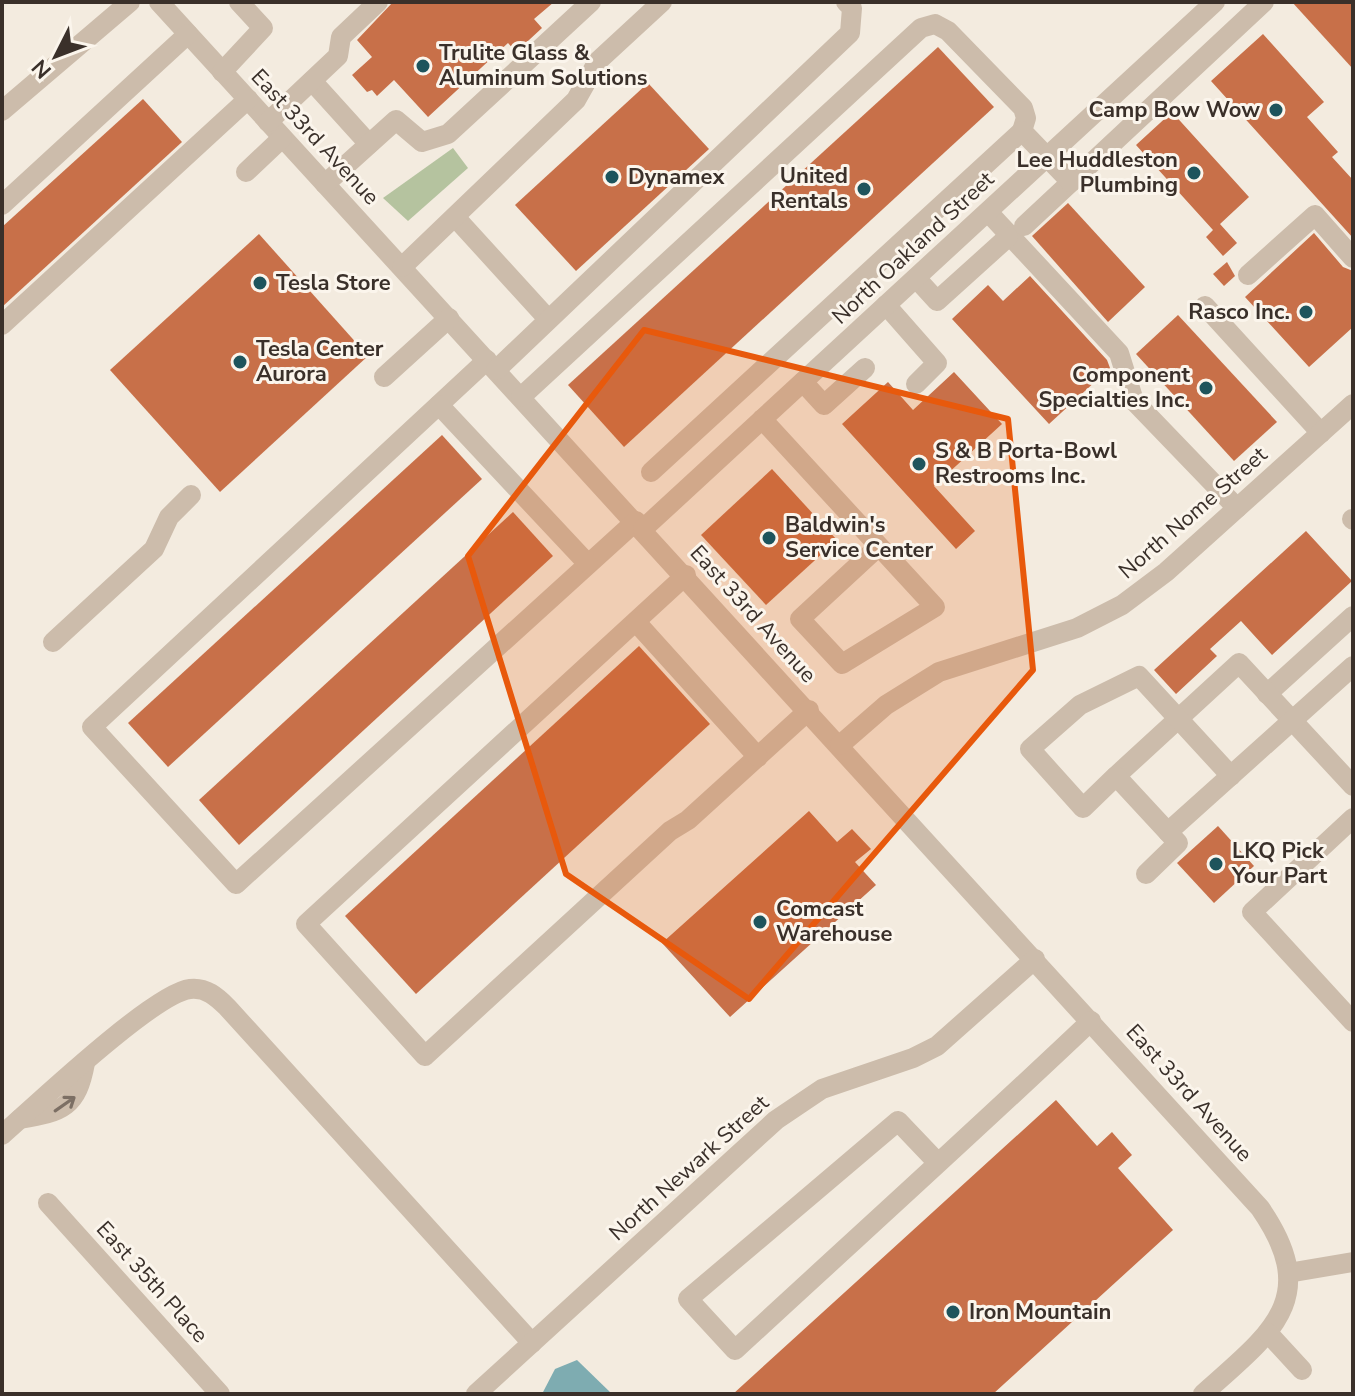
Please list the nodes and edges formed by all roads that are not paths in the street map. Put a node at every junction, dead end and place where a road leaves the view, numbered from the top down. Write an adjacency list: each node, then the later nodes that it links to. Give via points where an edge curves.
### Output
1 (130, 2): 14 (street)
2 (159, 2): 10 (street, East 33rd Avenue)
3 (239, 2): 11 (street, via 263,28)
4 (378, 2): 12 (street, via 341,37 338,56)
5 (591, 2): 18 (street, via 448,134 422,142 396,120)
6 (662, 2): 26 (street, via 598,61 576,100)
7 (846, 2): 36 (street, via 852,8 850,33)
8 (1215, 2): 19 (street, North Oakland Street)
9 (1264, 2): 22 (street)
10 (188, 34): 11 (street, East 33rd Avenue); 24 (street)
11 (222, 72): 13 (street, East 33rd Avenue)
12 (312, 81): 15 (street); 18 (street)
13 (248, 99): 15 (street, East 33rd Avenue); 37 (street)
14 (2, 111)
15 (268, 122): 17 (street, East 33rd Avenue)
16 (1022, 131): 19 (street); 21 (street); 44 (street, via 1023,108 948,31 935,24 921,28)
17 (282, 138): 20 (street); 23 (street, East 33rd Avenue)
18 (369, 144): 23 (street)
19 (1047, 157): 22 (street); 25 (street, North Oakland Street)
20 (246, 172)
21 (975, 174): 25 (street); 29 (street)
22 (1071, 182): 27 (street)
23 (325, 184): 30 (street, East 33rd Avenue)
24 (2, 205)
25 (994, 206): 27 (street); 32 (street, North Oakland Street)
26 (455, 217): 30 (street); 36 (street)
27 (1016, 231): 32 (street, via 937,301); 53 (street, via 1119,353 1134,401)
28 (1353, 258): 31 (street, via 1315,215)
29 (881, 260): 32 (street); 38 (street)
30 (402, 267): 35 (street, East 33rd Avenue)
31 (1248, 275)
32 (911, 283): 33 (street, North Oakland Street)
33 (886, 305): 42 (street, North Oakland Street); 43 (street, via 937,363)
34 (1205, 306): 49 (street)
35 (449, 318): 39 (street, East 33rd Avenue); 41 (street)
36 (548, 319): 39 (street)
37 (2, 325)
38 (788, 346): 42 (street); 48 (street)
39 (492, 365): 44 (street, East 33rd Avenue); 46 (street)
40 (865, 368): 42 (street, via 824,405)
41 (384, 377)
42 (808, 378): 47 (street, North Oakland Street)
43 (916, 384)
44 (521, 397): 54 (street, East 33rd Avenue)
45 (1353, 404): 49 (street, North Nome Street)
46 (439, 405): 56 (street); 56 (street, North Oakland Street, via 92,727 236,884)
47 (762, 419): 50 (street, North Oakland Street); 55 (street)
48 (693, 433): 50 (street); 51 (street)
49 (1321, 433): 53 (street, North Nome Street)
50 (717, 461): 54 (street, North Oakland Street)
51 (651, 472)
52 (191, 495): 60 (street, via 169,517 154,549)
53 (1237, 508): 66 (street, North Nome Street, via 1122,605 1077,628 939,672 886,705)
54 (639, 525): 56 (street, North Oakland Street); 57 (street, East 33rd Avenue)
55 (879, 546): 55 (street, via 935,607 842,664 800,619)
56 (588, 564)
57 (686, 575): 59 (street); 63 (street, East 33rd Avenue)
58 (1353, 616): 62 (street)
59 (636, 622): 67 (street); 67 (street, via 306,924 405,1034 425,1056)
60 (53, 642)
61 (1353, 666): 65 (street)
62 (1267, 694): 64 (street, via 1239,663); 65 (street)
63 (809, 710): 66 (street, East 33rd Avenue); 67 (street)
64 (1178, 719): 68 (street); 68 (street, via 1139,676 1080,705 1030,749 1083,808); 69 (street)
65 (1292, 721): 69 (street); 70 (street)
66 (840, 745): 74 (street, East 33rd Avenue)
67 (758, 757)
68 (1116, 776): 72 (street)
69 (1231, 776): 72 (street)
70 (1353, 786)
71 (1353, 818): 76 (street, via 1252,912)
72 (1168, 832): 73 (street, via 1178,843)
73 (1146, 874)
74 (1035, 959): 75 (street, East 33rd Avenue); 83 (street, North Newark Street, via 937,1046 822,1089 776,1120)
75 (1091, 1021): 78 (street); 81 (street, East 33rd Avenue, via 1260,1208 1282,1244)
76 (1353, 1022)
77 (2, 1135): 83 (street, via 20,1119 45,1115 71,1102 80,1093 85,1063 173,995 199,988 214,995)
78 (938, 1163): 78 (street, via 735,1350 688,1299 898,1121)
79 (48, 1203): 85 (street, East 35th Place)
80 (1353, 1262): 81 (street)
81 (1288, 1273): 82 (street, via 1286,1301)
82 (1268, 1333): 84 (street); 87 (street)
83 (532, 1343): 86 (street, North Newark Street)
84 (1302, 1370)
85 (220, 1394)
86 (476, 1394)
87 (1203, 1394)

